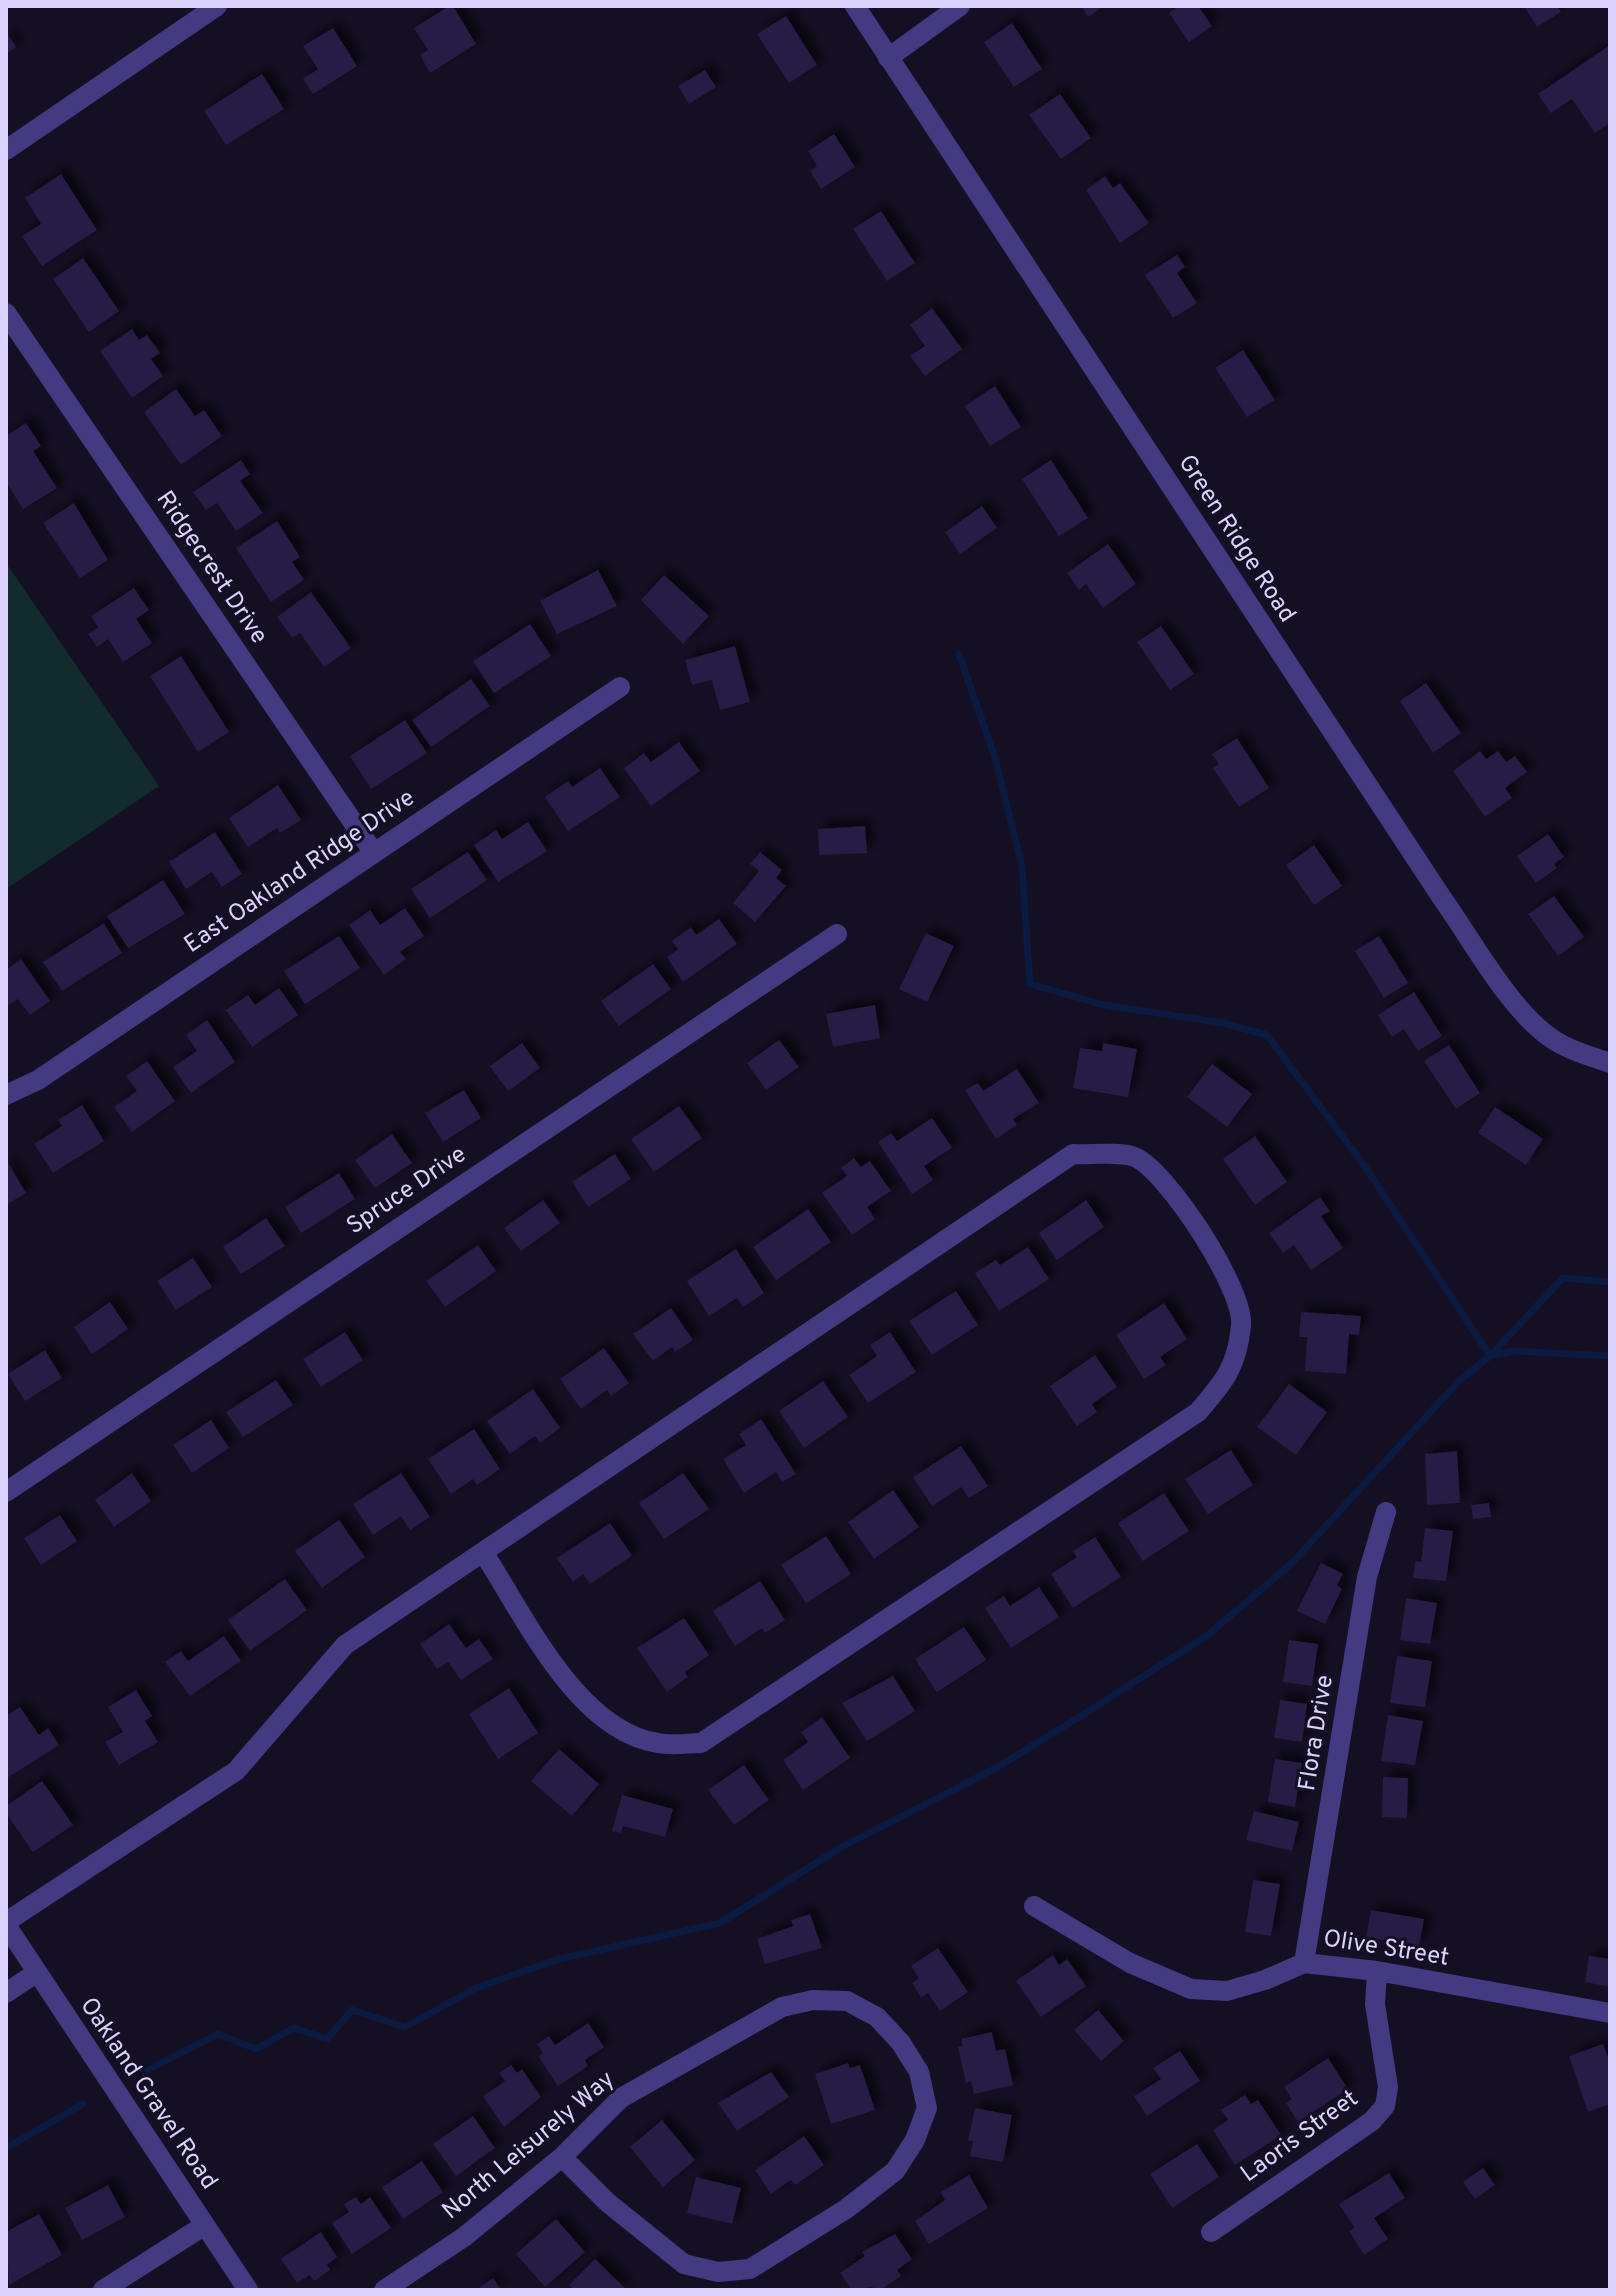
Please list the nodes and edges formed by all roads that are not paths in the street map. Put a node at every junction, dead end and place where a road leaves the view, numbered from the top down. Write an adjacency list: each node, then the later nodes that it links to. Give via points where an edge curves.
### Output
1 (217, 6): 5 (street)
2 (855, 6): 4 (street, Green Ridge Road)
3 (960, 6): 4 (street)
4 (888, 58): 10 (street, Green Ridge Road, via 1516,1003 1543,1033)
5 (6, 150)
6 (6, 313): 8 (street, Ridgecrest Drive)
7 (620, 687): 8 (street, East Oakland Ridge Drive)
8 (374, 853): 11 (street, East Oakland Ridge Drive, via 38,1080)
9 (837, 934): 12 (street, Spruce Drive)
10 (1610, 1063)
11 (6, 1095)
12 (6, 1492)
13 (1386, 1512): 17 (street, Flora Drive, via 1367,1577)
14 (483, 1552): 14 (street, via 1073,1154 1134,1157 1171,1189 1226,1270 1242,1323 1230,1376 1198,1412 701,1743 657,1743 611,1726 570,1687); 16 (street, via 345,1645 236,1771)
15 (1034, 1906): 17 (street, Olive Street, via 1130,1963 1191,1989 1227,1991)
16 (6, 1924): 19 (street, Oakland Gravel Road)
17 (1304, 1963): 18 (street, Olive Street)
18 (1377, 1971): 21 (street, Olive Street); 24 (street, Laoris Street, via 1375,2004 1388,2087 1385,2106 1372,2121)
19 (36, 1973): 20 (street); 23 (street, Oakland Gravel Road)
20 (6, 1993)
21 (1610, 2013)
22 (562, 2157): 22 (street, North Leisurely Way, via 621,2098 782,2007 813,2000 847,2001 877,2017 919,2072 927,2108 895,2171 846,2209 750,2269 718,2272 684,2264 607,2202); 27 (street, North Leisurely Way, via 464,2237)
23 (205, 2225): 25 (street); 26 (street, Oakland Gravel Road)
24 (1211, 2232)
25 (103, 2290)
26 (248, 2290)
27 (384, 2290)

